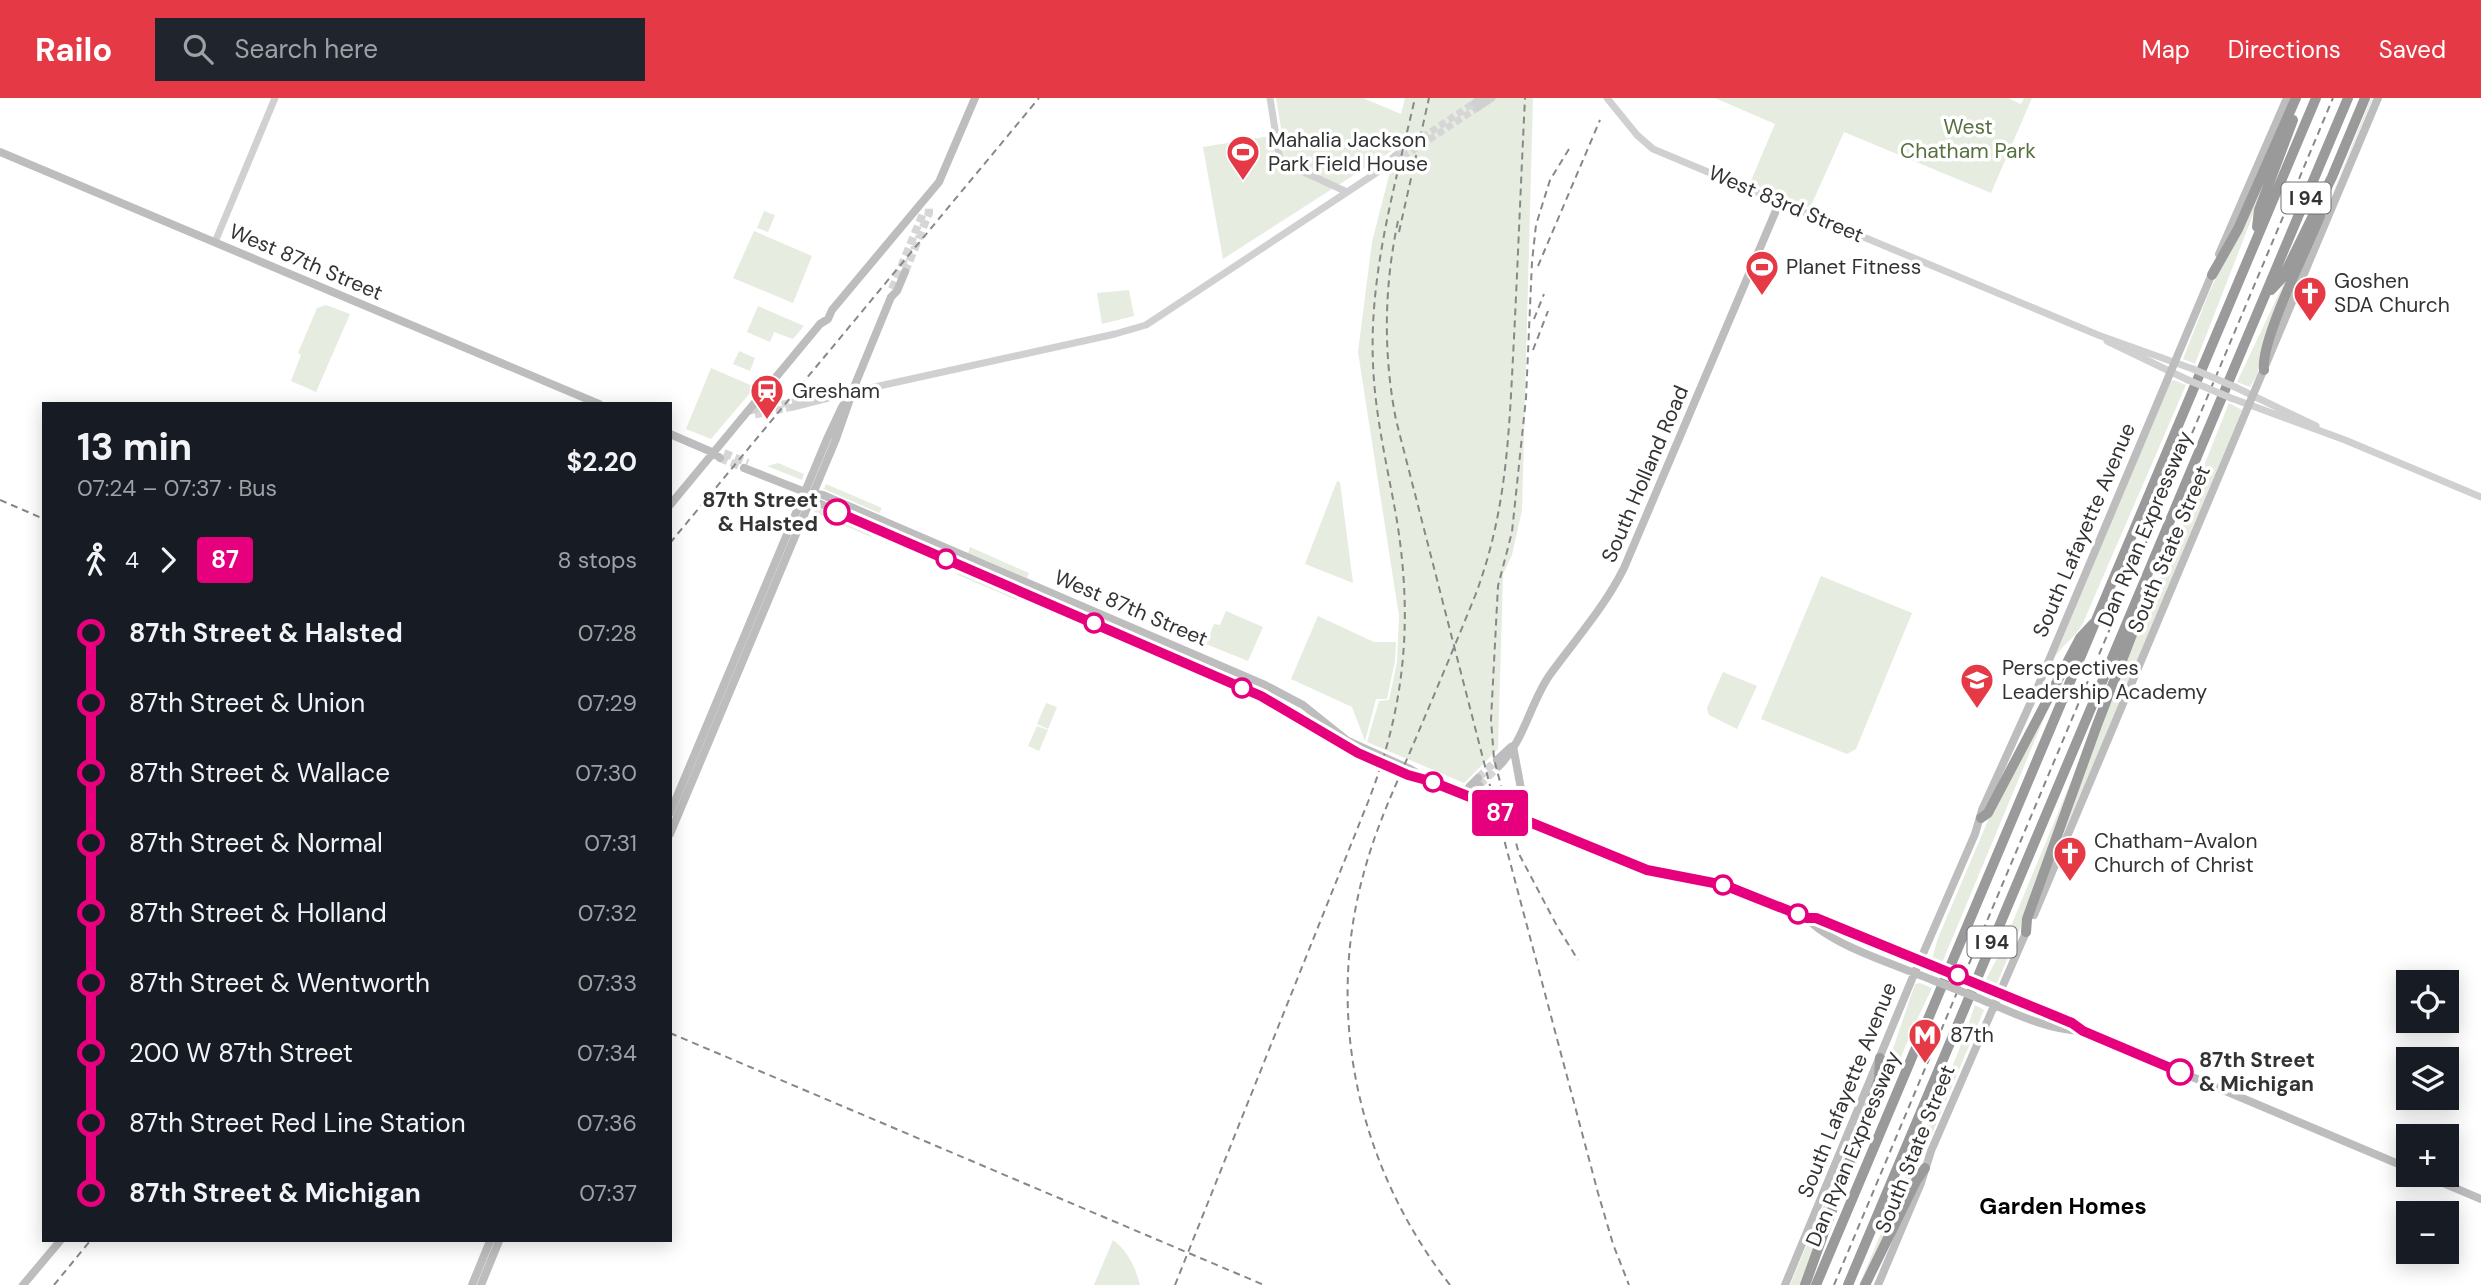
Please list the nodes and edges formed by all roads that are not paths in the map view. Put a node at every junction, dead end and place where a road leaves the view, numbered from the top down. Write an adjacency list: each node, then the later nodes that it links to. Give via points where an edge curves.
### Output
1 (275, 98): 20 (street)
2 (975, 98): 17 (main road, via 939,182)
3 (1270, 98): 16 (street, via 1280,161)
4 (1492, 98): 12 (street)
5 (1607, 98): 18 (street, West 83rd Street, via 1653,149)
6 (2287, 98): 23 (main road, South Lafayette Avenue)
7 (2299, 98): 21 (highway, via 2259,209); 23 (highway)
8 (2316, 98): 21 (highway, Dan Ryan Expressway / I 94)
9 (2348, 98): 24 (highway, Dan Ryan Expressway / I 94)
10 (2365, 98): 15 (highway)
11 (2378, 98): 27 (main road, South State Street)
12 (1478, 103)
13 (0, 152): 20 (main road, West 87th Street)
14 (1395, 159): 16 (street)
15 (2332, 177): 24 (highway, via 2283,277); 27 (highway, via 2270,335)
16 (1347, 192): 29 (street, via 1146,325)
17 (928, 195): 19 (main road); 35 (main road)
18 (1780, 201): 25 (street, West 83rd Street); 45 (main road, South Holland Road, via 1624,568 1604,604 1548,677)
19 (927, 208)
20 (215, 242): 31 (main road, West 87th Street)
21 (2256, 242): 44 (highway, Dan Ryan Expressway / I 94)
22 (905, 272): 29 (main road, via 897,291 891,293)
23 (2212, 275): 26 (main road, South Lafayette Avenue)
24 (2264, 298): 43 (highway, Dan Ryan Expressway / I 94)
25 (2098, 335): 26 (street, West 83rd Street); 28 (street, West 83rd Street)
26 (2174, 361): 28 (main road, South Lafayette Avenue); 30 (street, West 83rd Street, bridge)
27 (2264, 370): 30 (main road, South State Street)
28 (2170, 372): 33 (street, West 83rd Street, bridge); 52 (main road, South Lafayette Avenue)
29 (852, 392): 32 (street); 40 (main road)
30 (2253, 394): 33 (main road, South State Street); 37 (street, West 83rd Street)
31 (594, 402)
32 (796, 404)
33 (2249, 405): 37 (street, West 83rd Street); 56 (main road, South State Street)
34 (761, 408): 35 (street)
35 (751, 413): 38 (main road)
36 (672, 435): 38 (main road)
37 (2345, 440): 41 (street)
38 (720, 454): 42 (main road)
39 (746, 466): 40 (main road, West 87th Street)
40 (810, 495): 48 (main road, West 87th Street, via 844,503 1276,690 1348,741); 50 (main road); 54 (main road)
41 (2481, 497)
42 (672, 503)
43 (2136, 599): 56 (highway, via 2133,632 2031,907); 76 (highway, Dan Ryan Expressway / I 94)
44 (2098, 618): 52 (highway, via 2080,638 1988,813); 75 (highway, Dan Ryan Expressway / I 94)
45 (1513, 746): 46 (main road, South Holland Road); 53 (main road)
46 (1498, 763)
47 (1478, 781): 48 (main road)
48 (1470, 797): 49 (main road, West 87th Street)
49 (1485, 803)
50 (672, 808)
51 (1510, 813): 53 (main road)
52 (1981, 818): 57 (main road, South Lafayette Avenue)
53 (1527, 821): 55 (main road, via 1647,870 1724,885)
54 (672, 829)
55 (1807, 918): 57 (main road); 58 (main road, via 1843,943)
56 (2026, 932): 59 (main road, South State Street)
57 (1921, 960): 58 (main road, South Lafayette Avenue); 59 (main road, bridge)
58 (1915, 972): 60 (main road, bridge); 62 (main road, South Lafayette Avenue)
59 (2000, 993): 60 (main road, South State Street); 61 (main road)
60 (1994, 1005): 61 (main road, via 2032,1020); 64 (main road, South State Street)
61 (2083, 1031): 63 (main road)
62 (1880, 1058): 73 (main road, South Lafayette Avenue); 74 (highway, via 1879,1079)
63 (2396, 1163)
64 (1925, 1168): 77 (highway); 78 (main road, South State Street)
65 (2453, 1187): 66 (main road)
66 (2481, 1199)
67 (59, 1242): 70 (main road)
68 (490, 1242): 71 (main road)
69 (499, 1242): 72 (main road)
70 (23, 1285)
71 (471, 1285)
72 (481, 1285)
73 (1785, 1285)
74 (1805, 1285)
75 (1816, 1285)
76 (1848, 1285)
77 (1865, 1285)
78 (1878, 1285)

